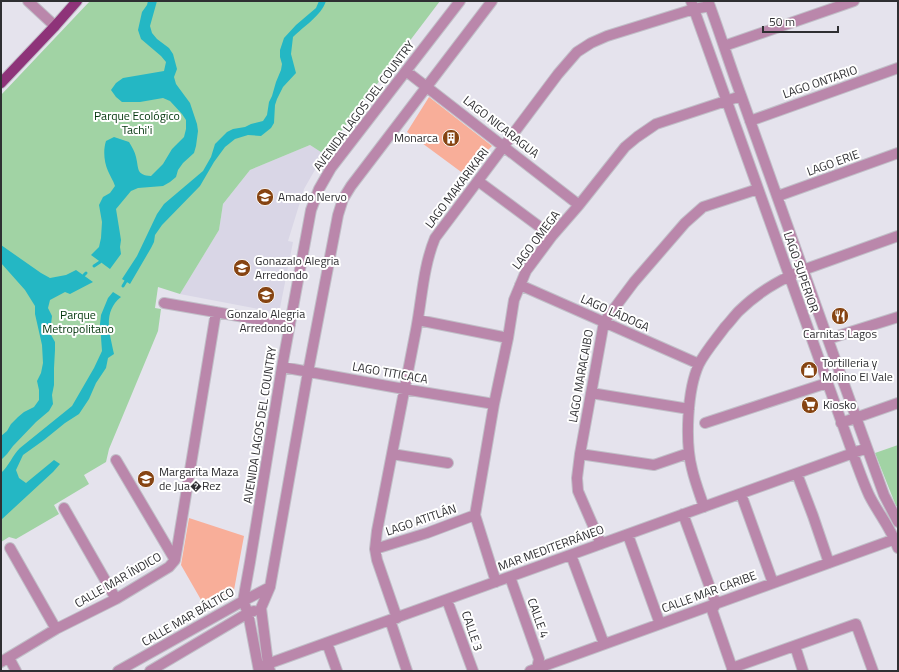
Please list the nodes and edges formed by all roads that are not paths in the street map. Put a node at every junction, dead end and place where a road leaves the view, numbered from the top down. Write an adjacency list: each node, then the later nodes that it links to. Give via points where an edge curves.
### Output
1 (28, 1): 8 (street)
2 (77, 1): 8 (main road)
3 (460, 1): 11 (street, AVENIDA LAGOS DEL COUNTRY)
4 (492, 1): 13 (street)
5 (854, 1): 9 (street)
6 (709, 4): 7 (street, LAGO MAKARIKARI); 9 (street, LAGO SUPERIOR)
7 (692, 5): 15 (street, LAGO SUPERIOR); 17 (street, LAGO MAKARIKARI, via 607,36 577,52)
8 (55, 26): 12 (main road)
9 (724, 46): 14 (street, LAGO SUPERIOR)
10 (898, 68): 16 (street, LAGO ONTARIO)
11 (406, 71): 13 (street, LAGO NICARAGUA); 33 (street, AVENIDA LAGOS DEL COUNTRY, via 331,168 319,189 311,210)
12 (1, 83)
13 (427, 87): 17 (street, LAGO NICARAGUA); 38 (street, via 351,186 344,199 338,215)
14 (741, 96): 15 (street, LAGO OMEGA); 16 (street, LAGO SUPERIOR)
15 (726, 101): 20 (street, LAGO SUPERIOR); 22 (street, LAGO OMEGA, via 656,124 637,137 625,147)
16 (750, 121): 21 (street, LAGO SUPERIOR)
17 (504, 147): 19 (street, LAGO MAKARIKARI); 22 (street, LAGO NICARAGUA)
18 (898, 153): 21 (street, LAGO ERIE)
19 (478, 181): 23 (street); 31 (street, LAGO MAKARIKARI, via 435,238 426,268)
20 (758, 189): 26 (street, LAGO SUPERIOR); 32 (street, LAGO MARACAIBO, via 703,207 684,223)
21 (778, 196): 25 (street, LAGO SUPERIOR)
22 (579, 205): 23 (street, LAGO OMEGA)
23 (552, 236): 27 (street, LAGO OMEGA, via 526,271)
24 (898, 236): 25 (street)
25 (803, 270): 26 (street); 35 (street, LAGO SUPERIOR)
26 (789, 276): 36 (street, via 755,296 738,311 714,340); 39 (street, LAGO SUPERIOR)
27 (520, 285): 32 (street, LAGO LÁDOGA); 34 (street, LAGO OMEGA, via 514,300)
28 (164, 303): 29 (street)
29 (216, 312): 33 (street); 68 (street, CALLE MAR ÍNDICO)
30 (898, 316): 35 (street)
31 (418, 320): 34 (street); 40 (street, LAGO MAKARIKARI)
32 (604, 322): 36 (street, LAGO LÁDOGA); 41 (street, LAGO MARACAIBO)
33 (290, 325): 37 (street, AVENIDA LAGOS DEL COUNTRY)
34 (508, 338): 43 (street, LAGO OMEGA)
35 (828, 339): 45 (street, LAGO SUPERIOR)
36 (699, 364): 44 (street)
37 (282, 367): 38 (street, LAGO TITICACA); 76 (street, AVENIDA LAGOS DEL COUNTRY)
38 (308, 372): 40 (street, LAGO TITICACA); 73 (street)
39 (827, 383): 46 (street); 47 (street, LAGO SUPERIOR)
40 (404, 389): 43 (street, LAGO TITICACA); 50 (street, LAGO MAKARIKARI)
41 (591, 393): 44 (street); 51 (street, LAGO MARACAIBO)
42 (898, 403): 45 (street)
43 (494, 404): 60 (street, LAGO OMEGA)
44 (689, 409): 49 (street)
45 (856, 418): 47 (street); 48 (street, LAGO SUPERIOR)
46 (705, 423)
47 (841, 423): 52 (street, LAGO SUPERIOR)
48 (867, 448): 52 (street, MAR MEDITERRÁNEO); 61 (street, LAGO SUPERIOR, via 884,495)
49 (689, 453): 51 (street, via 654,465); 57 (street)
50 (392, 454): 54 (street); 66 (street, LAGO MAKARIKARI)
51 (580, 454): 64 (street, LAGO MARACAIBO, via 578,491)
52 (853, 454): 55 (street, MAR MEDITERRÁNEO); 63 (street, LAGO SUPERIOR, via 869,495)
53 (116, 460): 68 (street)
54 (448, 463)
55 (797, 474): 56 (street, MAR MEDITERRÁNEO); 69 (street)
56 (741, 494): 57 (street, MAR MEDITERRÁNEO); 72 (street)
57 (704, 507): 59 (street, MAR MEDITERRÁNEO)
58 (64, 508): 74 (street)
59 (683, 514): 62 (street, MAR MEDITERRÁNEO); 77 (street)
60 (475, 515): 66 (street, LAGO ATITLÁN); 71 (street, LAGO OMEGA)
61 (898, 522)
62 (628, 535): 64 (street, MAR MEDITERRÁNEO); 81 (street)
63 (897, 542): 69 (street, CALLE MAR CARIBE)
64 (601, 544): 67 (street, MAR MEDITERRÁNEO)
65 (10, 548): 82 (street)
66 (375, 549): 80 (street, LAGO MAKARIKARI)
67 (571, 555): 70 (street, MAR MEDITERRÁNEO); 84 (street)
68 (175, 560): 74 (street, CALLE MAR ÍNDICO)
69 (829, 563): 72 (street, CALLE MAR CARIBE)
70 (510, 577): 71 (street, MAR MEDITERRÁNEO); 90 (street, CALLE 4, via 539,659)
71 (496, 582): 75 (street, MAR MEDITERRÁNEO)
72 (773, 583): 77 (street, CALLE MAR CARIBE)
73 (270, 587): 76 (street, CALLE MAR BÁLTICO); 78 (street)
74 (116, 599): 82 (street, CALLE MAR ÍNDICO)
75 (447, 600): 80 (street, MAR MEDITERRÁNEO); 97 (street, CALLE 3)
76 (243, 601): 79 (street); 86 (street, CALLE MAR BÁLTICO)
77 (716, 604): 81 (street, CALLE MAR CARIBE); 91 (street, via 712,610)
78 (261, 608): 79 (street); 89 (street)
79 (248, 613): 88 (street); 89 (street)
80 (393, 619): 83 (street, MAR MEDITERRÁNEO); 96 (street, LAGO MAKARIKARI)
81 (660, 624): 84 (street, CALLE MAR CARIBE)
82 (56, 629): 87 (street, CALLE MAR ÍNDICO)
83 (327, 643): 89 (street, MAR MEDITERRÁNEO); 95 (street)
84 (604, 644): 90 (street, CALLE MAR CARIBE)
85 (795, 646): 91 (street); 98 (street); 99 (street, via 856,624)
86 (159, 649): 88 (street); 93 (street, CALLE MAR BÁLTICO)
87 (5, 660): 92 (street)
88 (165, 667): 94 (street)
89 (264, 668)
90 (535, 670)
91 (732, 670)
92 (16, 671)
93 (118, 671)
94 (150, 671)
95 (337, 671)
96 (407, 671)
97 (473, 671)
98 (803, 671)
99 (873, 671)

